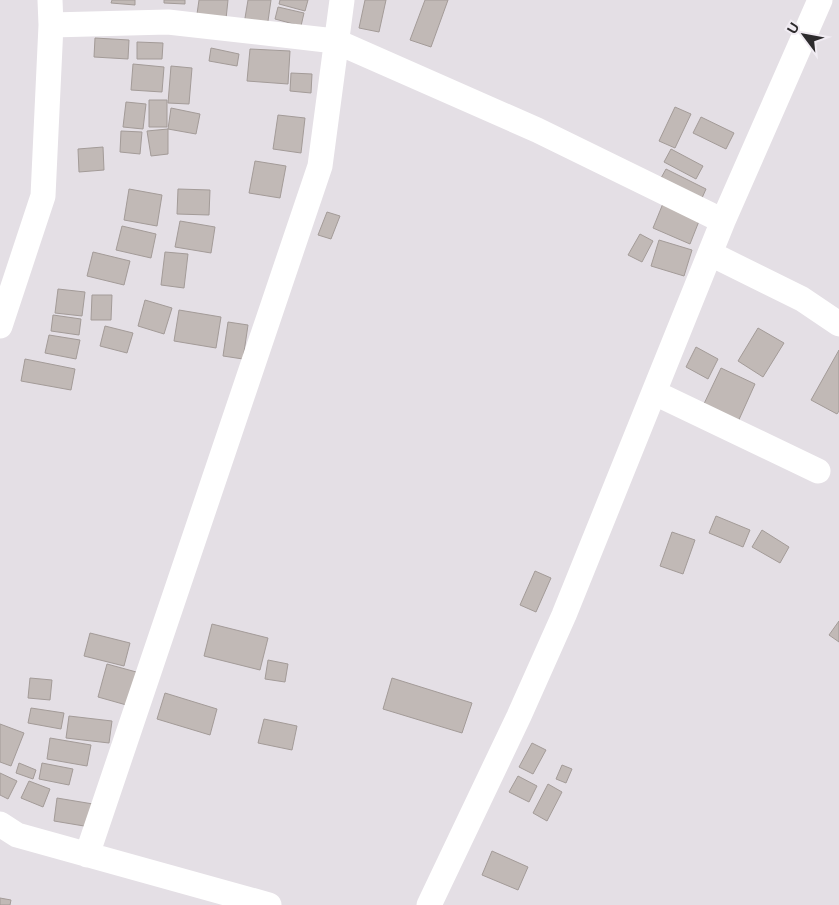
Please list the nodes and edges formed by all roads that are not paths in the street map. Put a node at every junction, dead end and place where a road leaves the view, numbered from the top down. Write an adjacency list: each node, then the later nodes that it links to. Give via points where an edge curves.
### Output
1 (50, 0): 4 (street)
2 (342, 0): 5 (street)
3 (820, 0): 6 (street)
4 (51, 25): 5 (street, via 168,22); 9 (street, via 43,196)
5 (335, 41): 6 (street, via 537,130); 13 (street, via 320,166)
6 (723, 221): 7 (street)
7 (711, 254): 8 (street, via 802,299); 10 (street)
8 (839, 324)
9 (0, 326)
10 (655, 393): 11 (street); 15 (street, via 564,615)
11 (818, 471)
12 (0, 824): 13 (street, via 17,835)
13 (87, 855): 14 (street)
14 (269, 905)
15 (429, 905)

